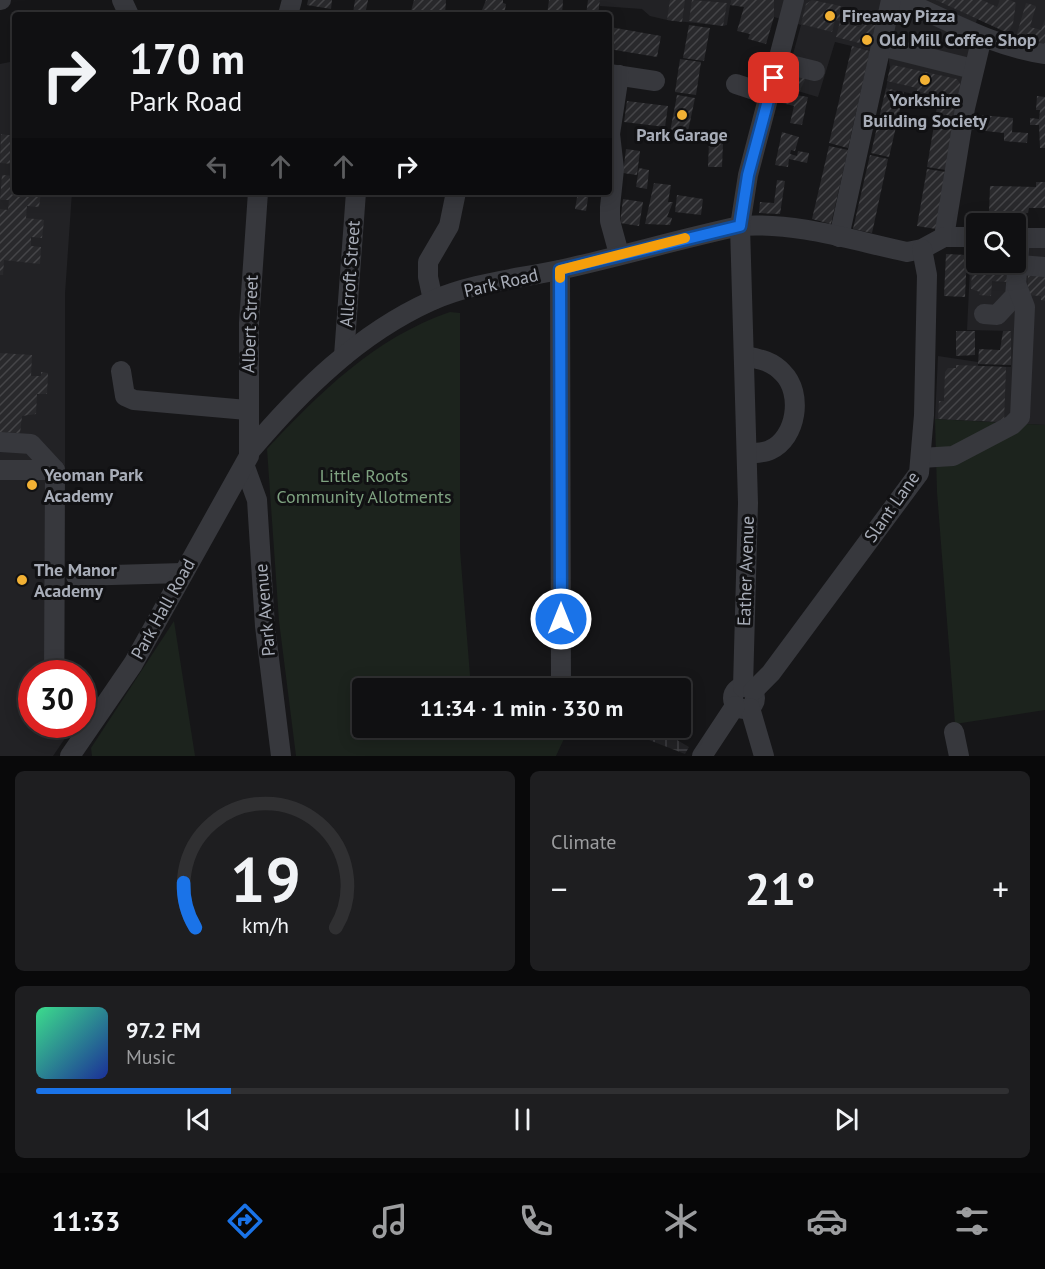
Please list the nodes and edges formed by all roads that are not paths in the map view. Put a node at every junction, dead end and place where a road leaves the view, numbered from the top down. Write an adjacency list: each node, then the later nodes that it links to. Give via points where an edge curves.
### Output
1 (794, 0): 7 (street, Eather Avenue)
2 (891, 0): 5 (street)
3 (901, 0): 4 (street)
4 (982, 37): 6 (street); 8 (street)
5 (881, 46): 8 (street); 22 (street)
6 (1045, 54)
7 (778, 62): 9 (street); 13 (street, Eather Avenue)
8 (972, 69): 23 (street)
9 (815, 71)
10 (614, 75): 11 (street); 14 (street)
11 (655, 81)
12 (736, 84): 13 (street)
13 (769, 95): 21 (street, Eather Avenue, via 748,175)
14 (612, 104)
15 (612, 152): 16 (street)
16 (612, 188)
17 (258, 195): 39 (street, Albert Street)
18 (356, 195): 36 (street, Allcroft Street)
19 (455, 195): 34 (street, via 449,226 428,262)
20 (611, 195): 28 (street, via 610,222)
21 (740, 226): 22 (street, Park Road, via 769,224); 28 (street, Park Road); 37 (street, Eather Avenue)
22 (839, 237): 27 (street, Park Road, via 907,252)
23 (944, 237): 24 (street, Park Road); 27 (street, Park Road)
24 (966, 237)
25 (1026, 238): 26 (street)
26 (1045, 238)
27 (922, 249): 43 (street, Slant Lane, via 927,275)
28 (619, 254): 31 (street, Park Road)
29 (1026, 265): 30 (street)
30 (1045, 267)
31 (560, 270): 34 (street, Park Road, via 476,285); 49 (street)
32 (1019, 273): 33 (street)
33 (1017, 286): 35 (street, via 1010,303 997,315); 43 (street, via 1025,307 1020,417 953,456)
34 (433, 300): 36 (street, Park Road, via 374,333)
35 (984, 314)
36 (344, 356): 42 (street, Park Road, via 305,390)
37 (745, 356): 41 (street, Eather Avenue); 41 (street, via 769,361 784,373 792,388 795,409 784,439 770,450)
38 (121, 371): 39 (street, via 124,396 134,400)
39 (247, 410): 42 (street, Albert Street)
40 (0, 442): 45 (street, via 31,444)
41 (747, 454): 50 (street, Eather Avenue)
42 (248, 458): 46 (street, Park Hall Road); 55 (street, Park Avenue, via 257,500 265,626)
43 (921, 458): 50 (street, Slant Lane, via 919,473 771,673)
44 (0, 470): 45 (street)
45 (56, 470): 48 (street)
46 (183, 573): 47 (street); 51 (street, Park Hall Road, via 133,664)
47 (76, 576)
48 (54, 660)
49 (561, 678)
50 (745, 698): 56 (street, Slant Lane); 57 (street, Eather Avenue)
51 (96, 713)
52 (954, 732): 58 (street)
53 (80, 738): 54 (street, Park Hall Road)
54 (70, 756)
55 (281, 756)
56 (702, 756)
57 (764, 756)
58 (959, 756)

